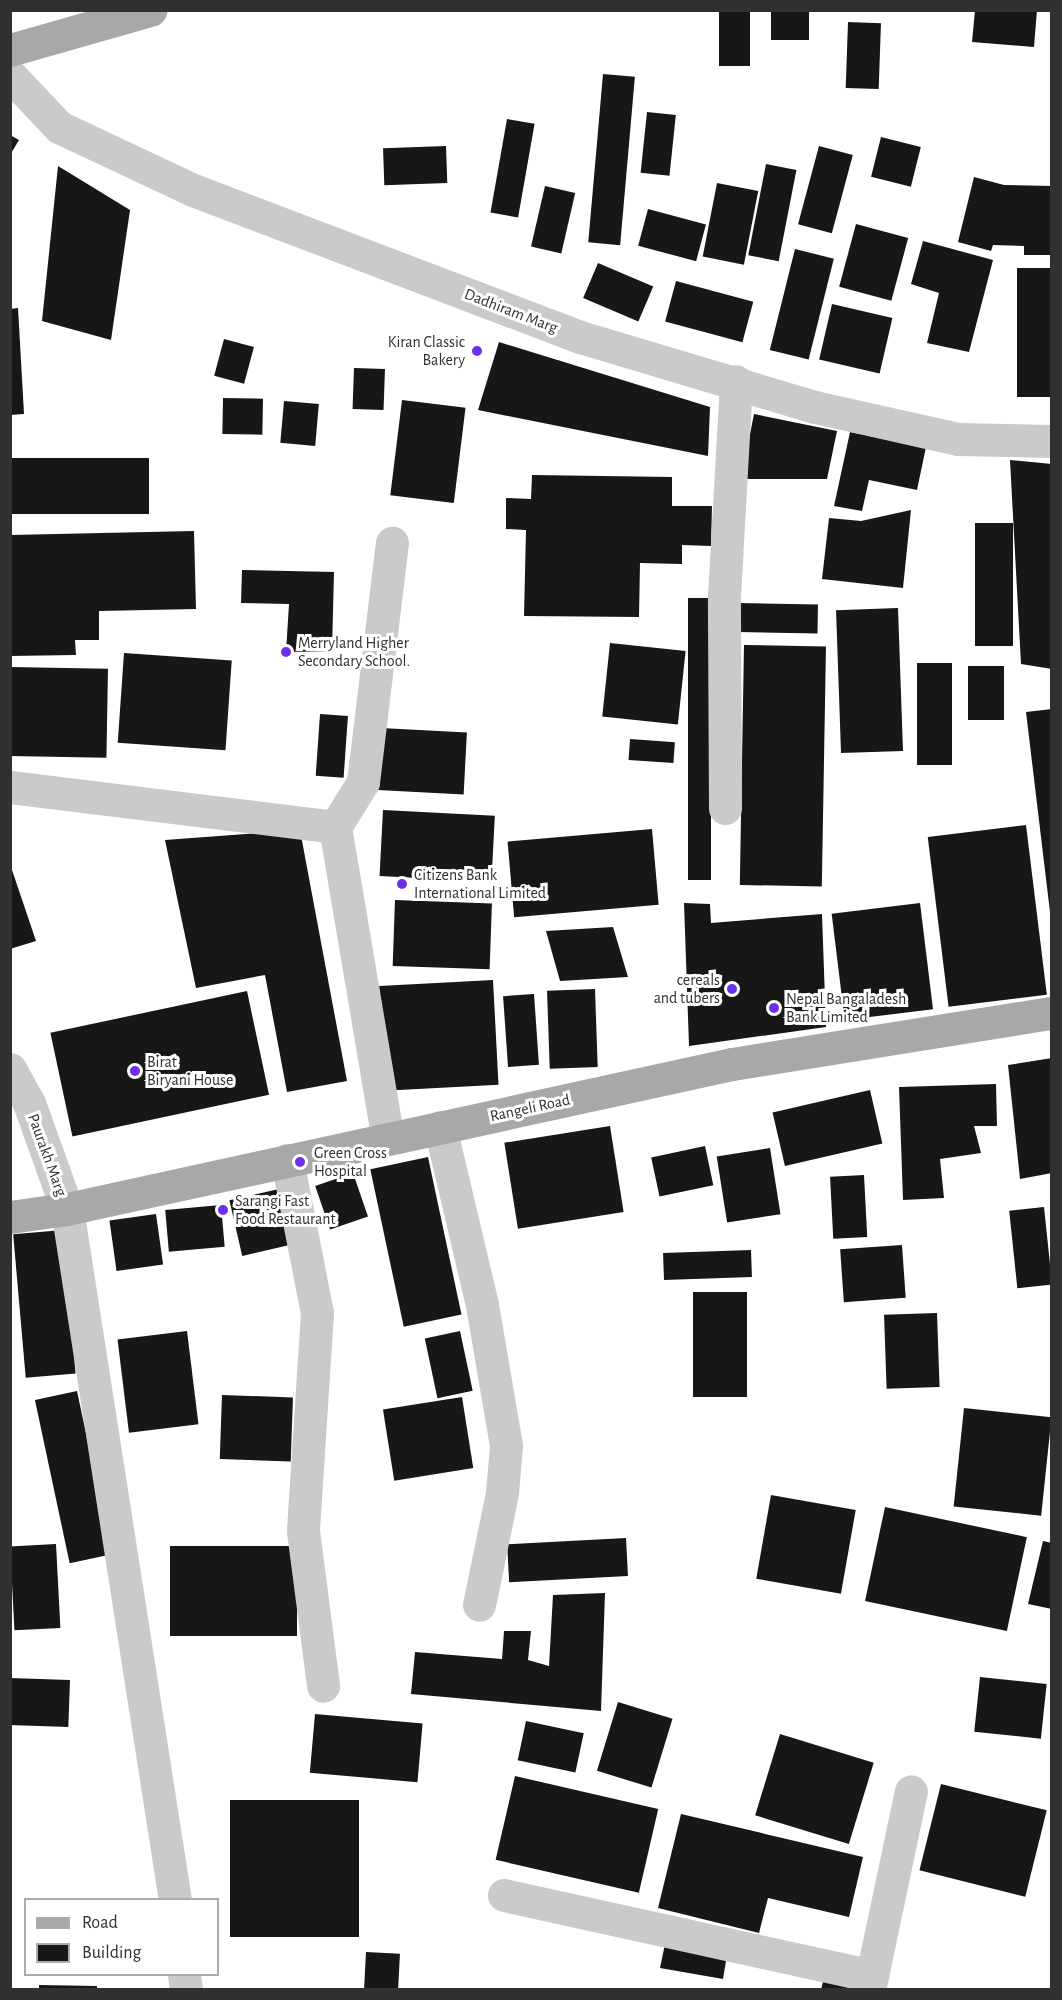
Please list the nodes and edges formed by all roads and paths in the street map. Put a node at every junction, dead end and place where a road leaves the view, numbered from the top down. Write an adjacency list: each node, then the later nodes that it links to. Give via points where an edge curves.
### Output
1 (150, 10): 2 (main road)
2 (10, 50)
3 (10, 75): 4 (street, Dadhiram Marg, via 59,127 194,190 580,337)
4 (736, 381): 5 (street, Dadhiram Marg, via 815,407 958,439); 8 (street, via 724,596)
5 (1052, 441)
6 (392, 543): 9 (street, via 363,782)
7 (10, 787): 9 (street)
8 (725, 808)
9 (335, 827): 13 (street)
10 (1052, 1013): 12 (main road, Rangeli Road, via 732,1064)
11 (10, 1069): 15 (street, Paurakh Marg, via 29,1103)
12 (440, 1127): 13 (main road, Rangeli Road); 17 (street, via 482,1305 506,1446 502,1493)
13 (388, 1138): 14 (main road, Rangeli Road)
14 (287, 1160): 15 (main road, Rangeli Road); 18 (street, via 318,1313 303,1531)
15 (67, 1209): 16 (main road, Rangeli Road); 21 (street, Paurakh Marg)
16 (10, 1217)
17 (479, 1605)
18 (323, 1686)
19 (911, 1791): 22 (street)
20 (504, 1895): 22 (street)
21 (175, 1898)
22 (870, 1983)

